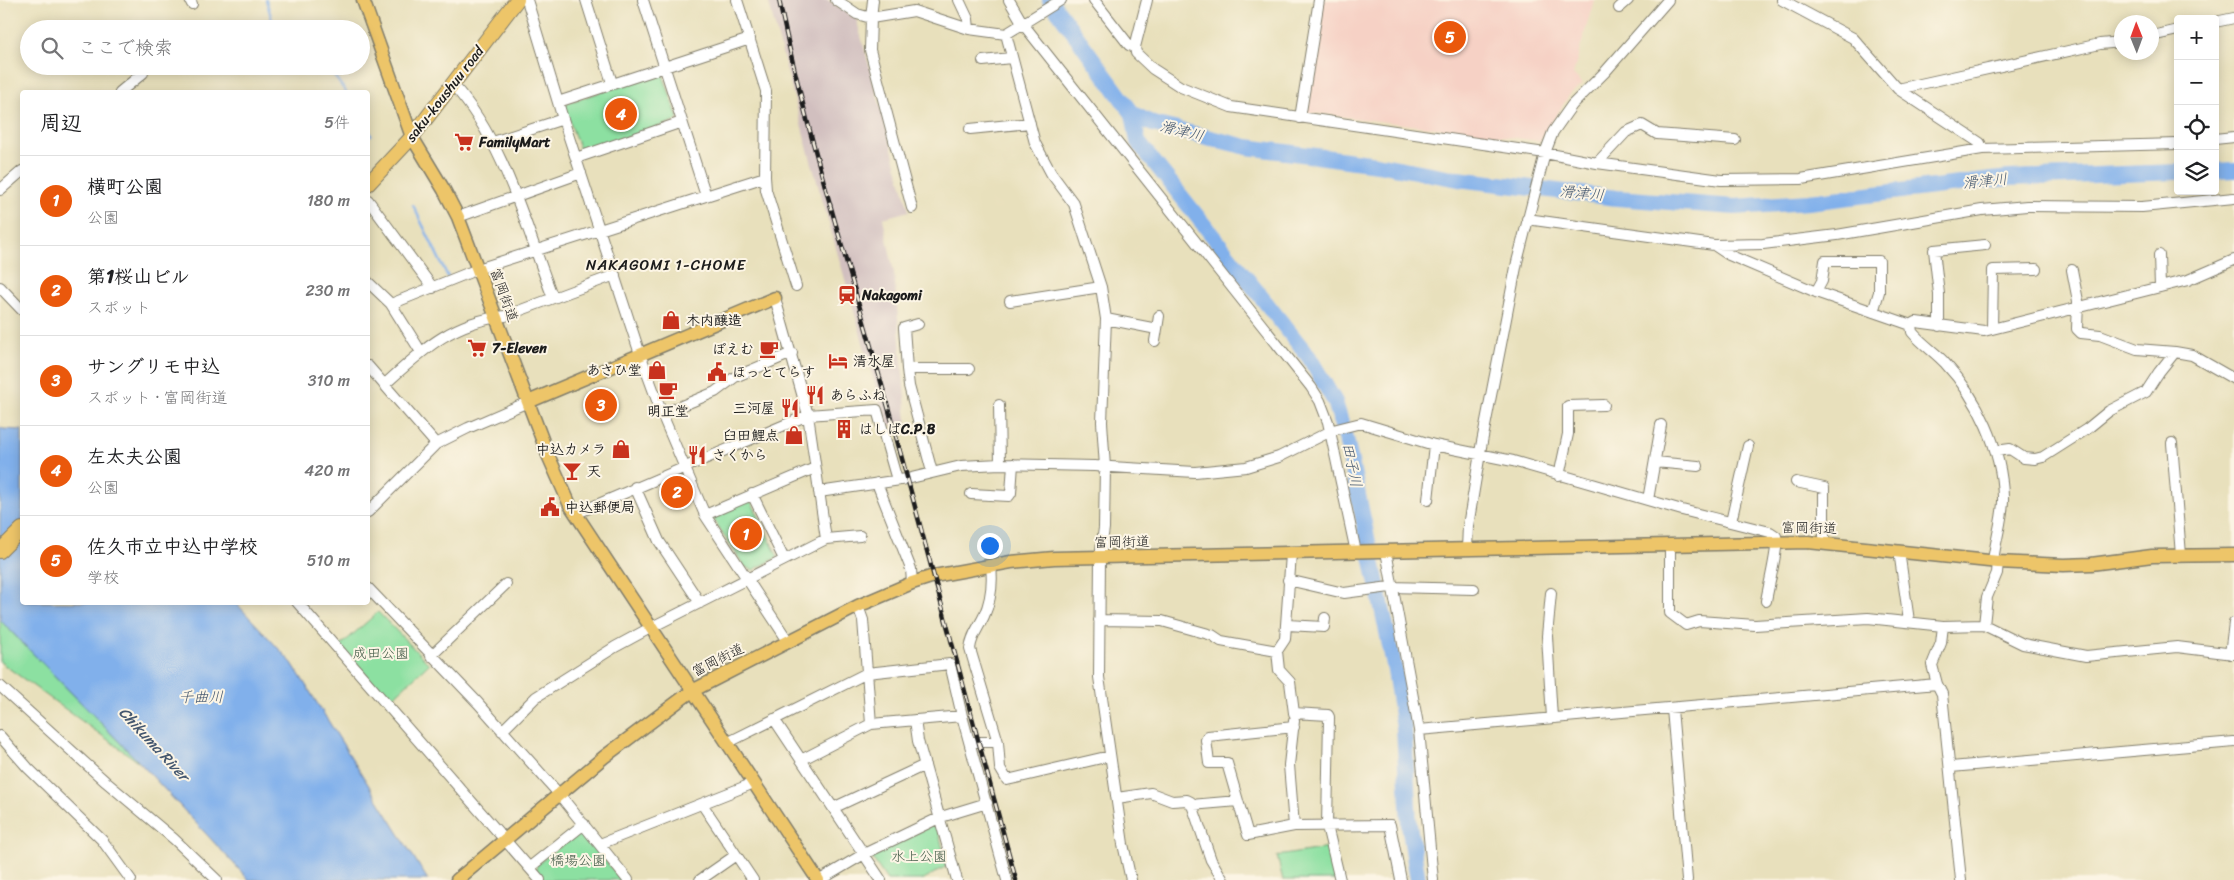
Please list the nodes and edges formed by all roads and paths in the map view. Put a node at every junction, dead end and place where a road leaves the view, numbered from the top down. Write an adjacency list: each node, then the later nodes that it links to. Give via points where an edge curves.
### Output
1 (363, 0): 43 (main road, 富岡街道)
2 (586, 0): 33 (street)
3 (643, 0): 31 (street)
4 (738, 0): 26 (street)
5 (836, 0): 18 (street, via 856,14)
6 (873, 0): 18 (street)
7 (960, 0): 22 (street)
8 (1009, 0): 21 (street)
9 (1061, 0): 21 (street)
10 (1094, 0): 28 (street, via 1129,45)
11 (1147, 0): 28 (street)
12 (1318, 0): 38 (street)
13 (1628, 0): 17 (street)
14 (1668, 0): 50 (street, via 1572,105 1553,132)
15 (1782, 0): 35 (street, via 1853,38)
16 (527, 2): 34 (highway, saku-koushuu road); 37 (street)
17 (1619, 8)
18 (871, 18): 22 (street, via 914,11); 62 (street, via 870,50)
19 (2234, 18): 20 (street)
20 (2219, 21)
21 (1024, 24): 24 (street); 113 (street, via 1301,372 1320,401)
22 (969, 29): 24 (street)
23 (2174, 31): 25 (street)
24 (1006, 34): 29 (street)
25 (2159, 34)
26 (750, 39): 31 (street); 55 (street, via 766,91)
27 (2114, 43): 35 (street)
28 (1135, 47): 38 (street, via 1136,53 1153,68 1181,88 1204,98 1231,107)
29 (1011, 58): 30 (street); 41 (street)
30 (983, 61)
31 (664, 66): 33 (street); 40 (street)
32 (141, 75): 36 (street)
33 (612, 83): 37 (street)
34 (453, 85): 43 (highway, saku-koushuu road); 47 (street, via 471,104)
35 (1898, 89): 49 (street, via 1980,143)
36 (122, 90)
37 (558, 102): 39 (street)
38 (1300, 118): 50 (street)
39 (563, 119): 47 (street); 51 (street)
40 (682, 122): 51 (street); 59 (street)
41 (1030, 123): 42 (street); 78 (street, via 1042,160 1074,204)
42 (970, 129)
43 (412, 137): 56 (highway, saku-koushuu road); 63 (main road, 富岡街道)
44 (2234, 137): 45 (street)
45 (2219, 139)
46 (1735, 140): 52 (street, via 1657,134 1642,125 1626,132)
47 (493, 142): 58 (street)
48 (2174, 144): 49 (street)
49 (1982, 149): 52 (street, via 1801,179 1757,181 1721,180)
50 (1544, 154): 52 (street); 64 (street)
51 (576, 158): 54 (street)
52 (1597, 163)
53 (20, 173): 57 (street)
54 (581, 173): 58 (street); 65 (street)
55 (765, 177): 59 (street); 76 (street, via 766,190)
56 (370, 182)
57 (0, 190)
58 (514, 196): 63 (street); 68 (street)
59 (706, 196): 65 (street)
60 (2234, 198): 66 (street, via 2142,207 2027,206 1982,210 1797,241)
61 (370, 203): 80 (street)
62 (912, 208)
63 (458, 217): 72 (main road, 富岡街道)
64 (1528, 219): 66 (street); 119 (street)
65 (600, 230): 68 (street); 74 (street)
66 (1714, 245): 81 (street, via 1729,255)
67 (1985, 245): 94 (street, via 1934,250 1940,294)
68 (535, 250): 72 (street); 82 (street)
69 (2159, 255): 79 (street)
70 (2234, 260): 79 (street, via 2205,274)
71 (2036, 268): 96 (street, via 1993,270)
72 (478, 269): 80 (street); 90 (main road, 富岡街道)
73 (2072, 270): 87 (street)
74 (615, 275): 82 (street); 101 (street)
75 (370, 284): 85 (street)
76 (796, 286)
77 (0, 287): 86 (street)
78 (1101, 287): 84 (street); 91 (street)
79 (2160, 287): 87 (street)
80 (433, 288): 85 (street)
81 (1816, 292): 88 (street); 88 (street, via 1822,281 1825,261 1879,261 1879,292)
82 (553, 298): 90 (street)
83 (776, 298): 100 (street); 101 (main road)
84 (1010, 301)
85 (391, 304): 98 (street)
86 (20, 308)
87 (2078, 308): 96 (street); 99 (street, via 2078,329 2081,333 2100,335 2137,349)
88 (1873, 312): 93 (street)
89 (1159, 316): 95 (street)
90 (496, 317): 98 (street, via 444,335); 107 (main road, 富岡街道)
91 (1106, 320): 95 (street); 125 (street, via 1102,422)
92 (918, 324): 103 (street, via 904,328)
93 (1911, 324): 94 (street); 118 (street, via 1912,332 1946,364 1976,405)
94 (1939, 326): 96 (street, via 1978,332)
95 (1157, 329): 97 (street)
96 (1992, 329)
97 (1155, 340)
98 (421, 352): 106 (street)
99 (2175, 352): 105 (street, via 2192,355); 118 (street, via 2146,392 2109,411 2043,457 2030,460 2013,450)
100 (792, 353): 110 (street, via 735,377 722,389); 111 (street)
101 (640, 354): 107 (main road); 110 (street)
102 (370, 368): 106 (street)
103 (907, 369): 104 (street); 127 (street, via 908,386)
104 (969, 369)
105 (2234, 379)
106 (384, 385): 115 (street)
107 (528, 402): 115 (street); 139 (main road, 富岡街道)
108 (999, 405): 121 (street)
109 (1604, 405): 128 (street, via 1568,406 1568,434)
110 (662, 414): 124 (street)
111 (808, 415): 124 (street); 126 (street); 129 (street, via 877,410)
112 (1661, 425): 120 (street)
113 (1331, 430): 116 (street, via 1361,423); 125 (street, via 1279,456 1246,466 1195,472); 152 (street, via 1341,494)
114 (2172, 443): 154 (street)
115 (436, 444): 138 (street)
116 (1434, 445): 119 (street); 136 (street)
117 (1748, 446): 141 (street)
118 (1996, 451): 158 (street, via 2003,499)
119 (1481, 453): 128 (street); 148 (street)
120 (1655, 462): 123 (street); 137 (street)
121 (1000, 464): 122 (street); 127 (street, via 961,466)
122 (1013, 464): 125 (street); 135 (street, via 1012,494)
123 (1698, 466)
124 (684, 467): 132 (street); 140 (street)
125 (1105, 467): 156 (street)
126 (815, 468): 133 (street); 134 (street)
127 (932, 472): 129 (street)
128 (1559, 476): 137 (street)
129 (897, 480): 131 (street)
130 (1796, 482): 146 (street, via 1824,488)
131 (877, 483): 133 (street); 162 (street, via 911,569)
132 (636, 487): 139 (street); 169 (street, via 659,541)
133 (819, 492): 144 (street)
134 (752, 494): 140 (street); 157 (street)
135 (971, 494)
136 (1428, 500)
137 (1648, 500): 141 (street)
138 (370, 510)
139 (575, 514): 179 (main road, 富岡街道)
140 (705, 514): 160 (street)
141 (1731, 522): 145 (street, via 1770,532)
142 (20, 531): 149 (highway)
143 (860, 536): 144 (street)
144 (826, 539): 157 (street)
145 (1778, 542): 146 (main road, 富岡街道); 147 (main road, 富岡街道); 168 (street)
146 (1824, 542): 151 (main road, 富岡街道)
147 (1670, 545): 148 (main road, 富岡街道); 174 (street, via 1670,613 1681,624 1699,621 1756,625 1868,618)
148 (1467, 550): 150 (main road, 富岡街道)
149 (0, 551)
150 (1384, 551): 152 (main road, 富岡街道); 164 (street)
151 (1899, 551): 158 (main road, 富岡街道); 174 (street)
152 (1359, 552): 153 (main road, 富岡街道)
153 (1291, 554): 156 (main road, 富岡街道); 161 (street)
154 (2181, 555): 155 (main road, 富岡街道); 158 (main road, 富岡街道, via 2091,564)
155 (2234, 555)
156 (1100, 558): 159 (main road, 富岡街道, via 1054,558); 173 (street)
157 (784, 559): 160 (street)
158 (1996, 562): 178 (street, via 1997,573 1988,597)
159 (991, 566): 162 (main road, 富岡街道); 200 (street, via 990,596 970,641 970,648)
160 (747, 578): 169 (street); 180 (street)
161 (1288, 580): 164 (street, via 1344,593); 176 (street)
162 (912, 583): 171 (main road, 富岡街道)
163 (506, 584): 183 (street)
164 (1392, 587): 165 (street); 196 (street)
165 (1474, 589)
166 (370, 590): 183 (street)
167 (1551, 593): 191 (street, via 1547,636)
168 (1766, 602)
169 (700, 603): 179 (street)
170 (300, 605): 219 (street)
171 (858, 606): 180 (main road, 富岡街道); 184 (street, via 863,620)
172 (1325, 618): 176 (street, via 1324,627)
173 (1099, 620): 181 (street, via 1162,621 1212,635 1221,641); 203 (street, via 1099,677)
174 (1909, 621): 177 (street)
175 (2234, 623): 182 (street)
176 (1287, 625): 181 (street, via 1285,639)
177 (1943, 626): 178 (street); 185 (street, via 1942,643 1932,665)
178 (1984, 626): 182 (street, via 2022,644 2086,656 2177,647)
179 (650, 628): 187 (main road, 富岡街道); 197 (street, via 536,697)
180 (788, 641): 187 (main road, 富岡街道)
181 (1277, 651): 189 (street, via 1279,670 1290,682)
182 (2232, 654)
183 (431, 656): 197 (street)
184 (867, 673): 190 (street, via 950,664); 192 (street); 194 (street)
185 (1937, 684): 188 (street); 206 (street, via 1942,690)
186 (0, 686): 225 (street)
187 (692, 691): 202 (main road); 208 (main road)
188 (1672, 709): 191 (street); 240 (street)
189 (1294, 713): 195 (street); 218 (street, via 1329,717)
190 (962, 716): 193 (street); 199 (street)
191 (1552, 718): 196 (street)
192 (774, 719): 202 (street); 204 (street)
193 (915, 720): 194 (street); 205 (street)
194 (872, 724): 204 (street)
195 (1294, 727): 210 (street, via 1208,736 1209,763 1227,763); 217 (street, via 1288,765)
196 (1419, 730): 239 (street)
197 (502, 731): 208 (street)
198 (0, 736): 224 (street, via 102,840)
199 (970, 742): 200 (street); 212 (street)
200 (998, 742): 203 (street, via 1000,768 1007,780)
201 (2234, 742): 206 (street)
202 (727, 744): 207 (main road)
203 (1110, 756): 209 (street)
204 (801, 760): 214 (street)
205 (925, 765): 214 (street); 215 (street)
206 (1951, 767): 241 (street)
207 (754, 783): 211 (street); 231 (main road)
208 (560, 794): 216 (street); 219 (main road)
209 (1117, 798): 213 (street, via 1156,794 1172,801 1187,800); 235 (street)
210 (1238, 802): 213 (street); 217 (street, via 1248,835)
211 (702, 804): 220 (street); 222 (street)
212 (987, 804): 215 (street); 234 (street)
213 (1192, 805): 236 (street, via 1211,860)
214 (833, 808): 221 (street)
215 (941, 817): 221 (street); 233 (street)
216 (584, 824): 220 (street); 223 (street)
217 (1294, 826): 218 (street)
218 (1327, 826): 237 (street); 238 (street, via 1390,825)
219 (502, 841): 223 (street); 226 (main road)
220 (600, 844): 228 (street)
221 (864, 854): 231 (street); 232 (street)
222 (736, 855): 229 (street); 230 (street)
223 (530, 867): 227 (street)
224 (131, 880)
225 (217, 880)
226 (457, 880)
227 (540, 880)
228 (628, 880)
229 (700, 880)
230 (753, 880)
231 (819, 880)
232 (882, 880)
233 (957, 880)
234 (1007, 880)
235 (1130, 880)
236 (1223, 880)
237 (1340, 880)
238 (1401, 880)
239 (1432, 880)
240 (1687, 880)
241 (1961, 880)

